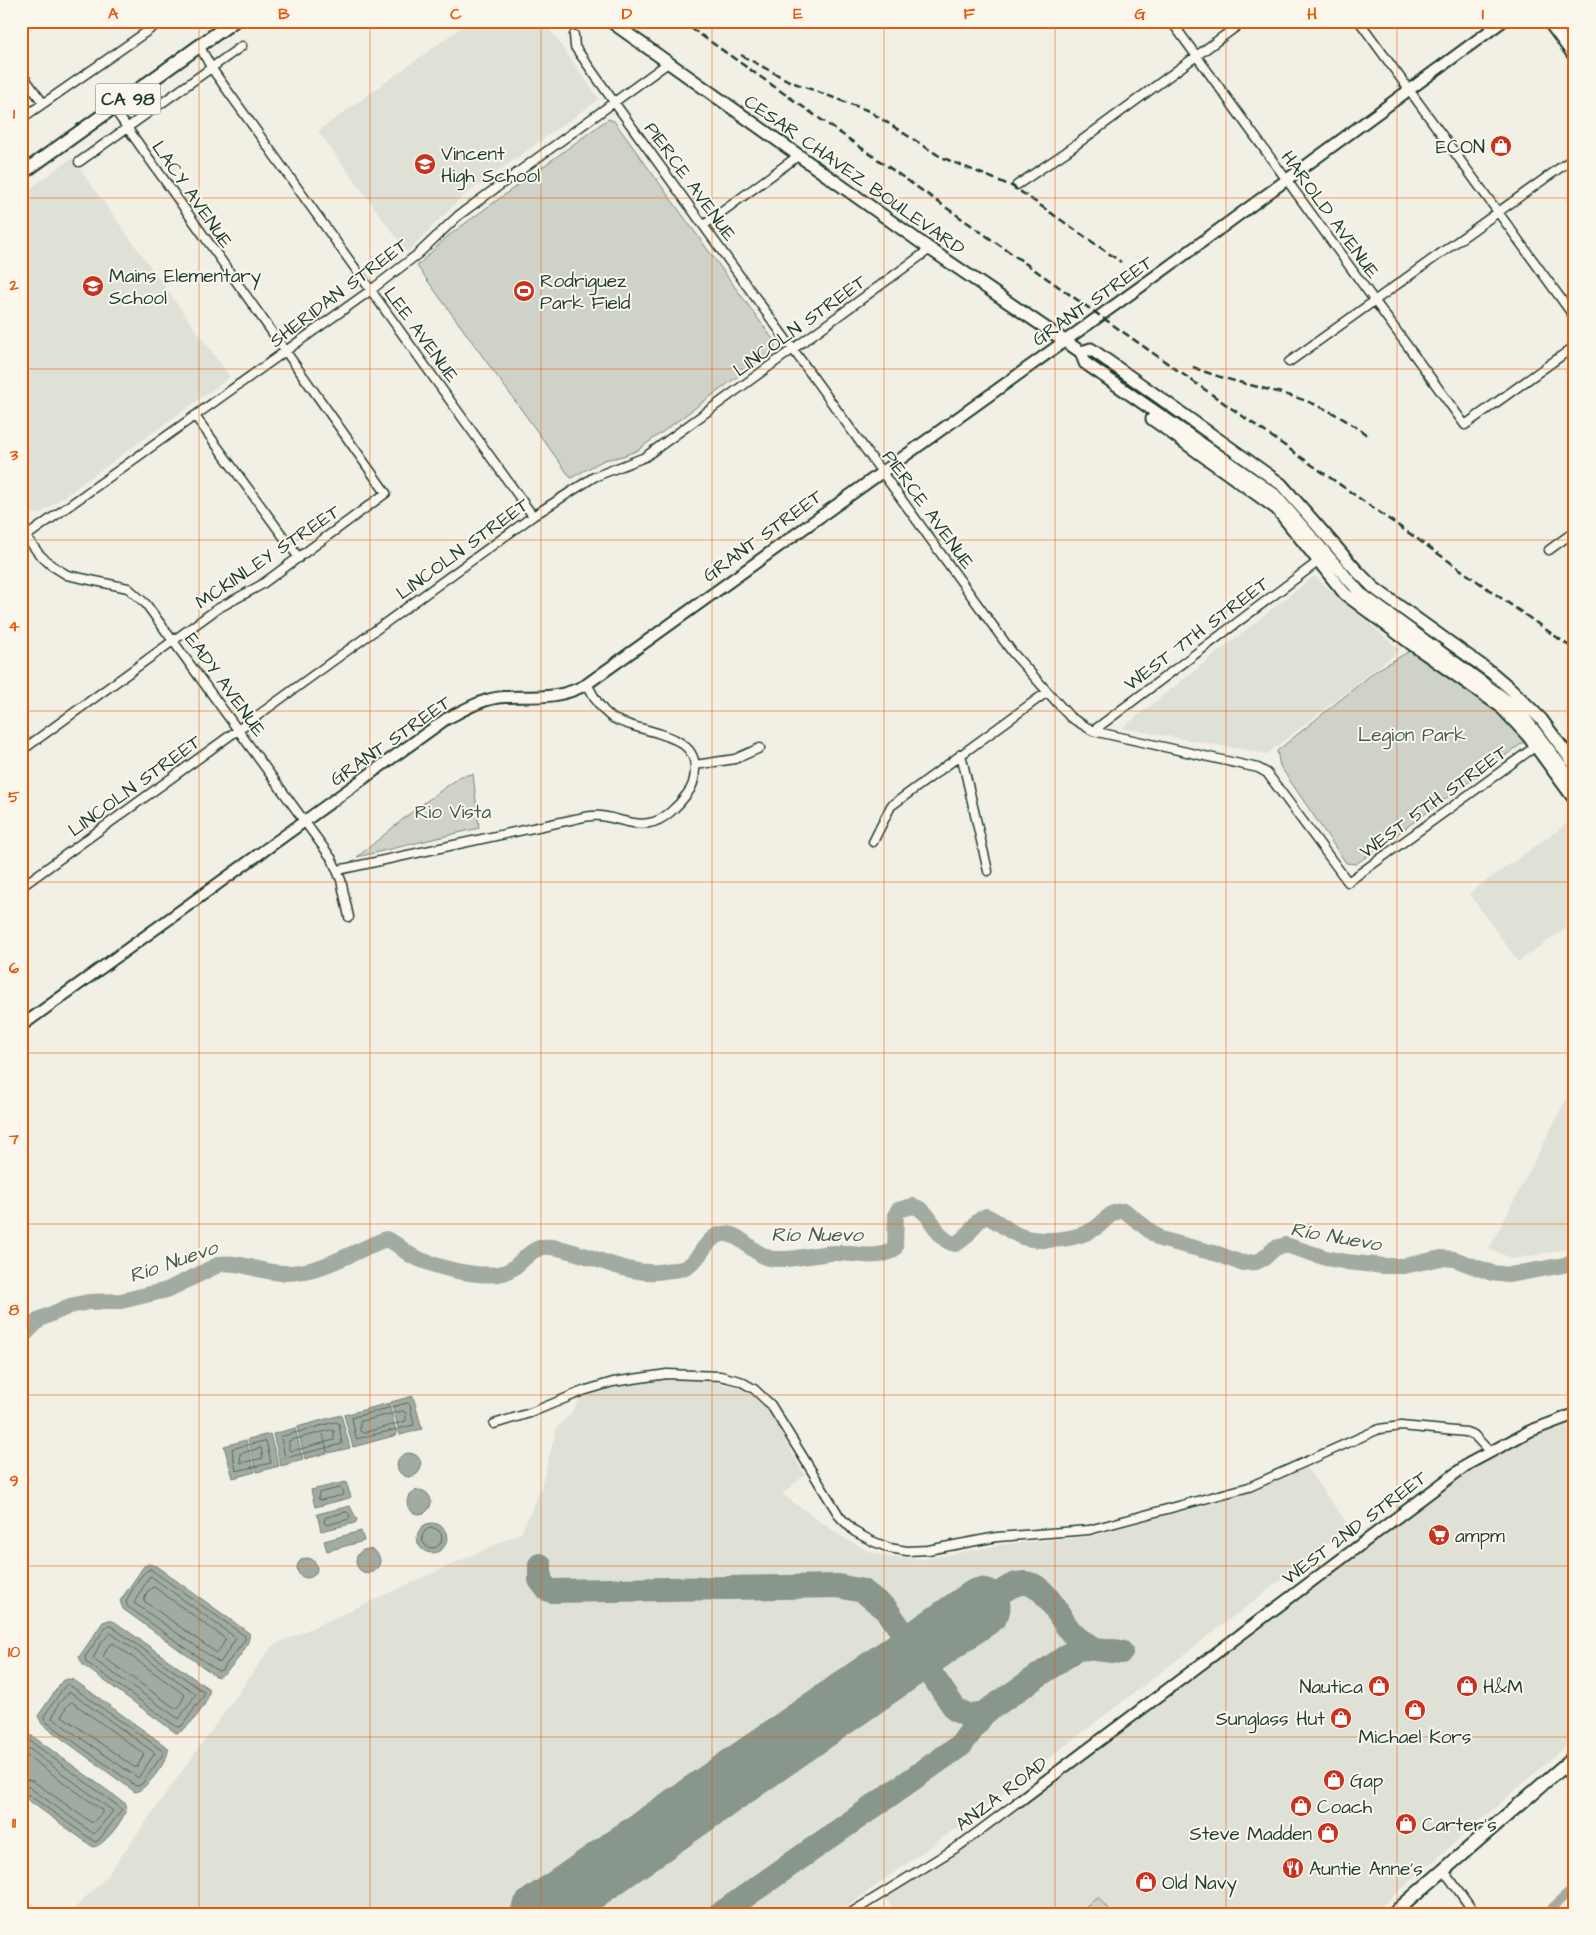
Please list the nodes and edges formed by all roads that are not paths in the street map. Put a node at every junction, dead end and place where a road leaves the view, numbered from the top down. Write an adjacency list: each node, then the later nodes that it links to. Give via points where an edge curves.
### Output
1 (162, 21): 19 (street)
2 (610, 21): 14 (main road, CESAR CHAVEZ BOULEVARD)
3 (1171, 21): 12 (street, HAROLD AVENUE)
4 (1244, 21): 12 (street)
5 (1359, 21): 17 (street)
6 (1503, 21): 17 (street, GRANT STREET)
7 (232, 22): 11 (main road, CA 98)
8 (1552, 22): 13 (main road)
9 (574, 35): 18 (street, PIERCE AVENUE, via 575,47)
10 (242, 46): 15 (street)
11 (200, 47): 15 (street, LEE AVENUE); 20 (main road, CA 98)
12 (1197, 56): 27 (street, HAROLD AVENUE); 28 (street)
13 (1575, 56)
14 (668, 63): 18 (street, SHERIDAN STREET); 23 (main road, CESAR CHAVEZ BOULEVARD)
15 (212, 69): 22 (street); 32 (street, LEE AVENUE)
16 (21, 73): 19 (street)
17 (1408, 90): 27 (street, GRANT STREET); 29 (street)
18 (614, 102): 30 (street, PIERCE AVENUE); 32 (street, SHERIDAN STREET, via 460,215 418,254)
19 (43, 103): 21 (street)
20 (114, 109): 22 (street, LACY AVENUE); 26 (main road, CA 98)
21 (21, 119)
22 (126, 128): 25 (street); 38 (street, LACY AVENUE)
23 (798, 156): 30 (street); 31 (main road, CESAR CHAVEZ BOULEVARD)
24 (1575, 157): 29 (street)
25 (79, 162)
26 (21, 174)
27 (1286, 180): 33 (street, HAROLD AVENUE); 35 (street, GRANT STREET)
28 (1017, 185)
29 (1498, 213): 33 (street); 34 (street)
30 (704, 225): 37 (street, PIERCE AVENUE)
31 (930, 249): 35 (main road, CESAR CHAVEZ BOULEVARD); 37 (street, LINCOLN STREET)
32 (371, 290): 38 (street, SHERIDAN STREET); 45 (street, LEE AVENUE)
33 (1374, 301): 36 (street, HAROLD AVENUE, via 1465,425); 40 (street)
34 (1575, 318)
35 (1063, 341): 39 (main road, CESAR CHAVEZ BOULEVARD); 43 (street, GRANT STREET)
36 (1575, 346)
37 (792, 350): 43 (street, PIERCE AVENUE); 45 (street, LINCOLN STREET, via 645,457 594,477)
38 (285, 352): 42 (street, SHERIDAN STREET); 44 (street, LACY AVENUE)
39 (1081, 352): 41 (main road, CESAR CHAVEZ BOULEVARD, via 1085,363); 61 (main road, CESAR CHAVEZ BOULEVARD, via 1091,349 1281,484 1357,572 1374,588 1492,673 1524,701 1541,718)
40 (1290, 362)
41 (1144, 404): 50 (main road, via 1151,418 1277,509); 62 (main road, CESAR CHAVEZ BOULEVARD, via 1274,494 1361,594 1517,708)
42 (195, 416): 47 (street, SHERIDAN STREET); 49 (street)
43 (882, 471): 52 (street, GRANT STREET); 53 (street, PIERCE AVENUE, via 1012,652)
44 (386, 493): 49 (street, MCKINLEY STREET)
45 (533, 516): 54 (street, LINCOLN STREET)
46 (1575, 531): 48 (street)
47 (23, 535): 51 (street, EADY AVENUE, via 39,554 67,575 128,588 146,604)
48 (1549, 550)
49 (299, 558): 51 (street, MCKINLEY STREET)
50 (1319, 561): 55 (street, WEST 7TH STREET); 56 (main road, via 1346,594 1487,696)
51 (174, 640): 54 (street, EADY AVENUE); 58 (street, MCKINLEY STREET)
52 (587, 684): 60 (street, via 600,708 625,724 682,744 693,756); 64 (street, GRANT STREET, via 557,696 503,697 474,704 446,719)
53 (1047, 692): 55 (street, PIERCE AVENUE, via 1070,717); 59 (street)
54 (239, 730): 64 (street, EADY AVENUE); 69 (street, LINCOLN STREET)
55 (1093, 731): 68 (street, PIERCE AVENUE, via 1258,768 1267,773)
56 (1536, 746): 63 (main road); 68 (street, WEST 5TH STREET)
57 (760, 748): 60 (street, via 736,759)
58 (21, 751)
59 (961, 754): 65 (street, via 891,806); 67 (street)
60 (695, 765): 66 (street, via 691,789 681,803 651,823 637,824 599,815 574,818)
61 (1575, 765)
62 (1575, 784)
63 (1575, 800)
64 (305, 821): 66 (street, EADY AVENUE); 71 (street, GRANT STREET)
65 (873, 842)
66 (338, 870): 70 (street, EADY AVENUE)
67 (988, 871)
68 (1348, 882)
69 (21, 887)
70 (349, 917)
71 (21, 1026)
72 (1575, 1414): 74 (street, WEST 2ND STREET)
73 (494, 1424): 74 (street, via 613,1382 667,1374 720,1376 740,1381 771,1404 840,1517 855,1532 872,1541 907,1551 997,1537 1088,1530 1249,1487 1378,1429 1392,1426 1466,1432 1474,1435)
74 (1489, 1451): 75 (street, WEST 2ND STREET, via 1437,1486)
75 (1166, 1689): 79 (street, ANZA ROAD)
76 (1575, 1756): 83 (main road)
77 (1571, 1770): 78 (street); 80 (main road)
78 (1575, 1784)
79 (1019, 1801): 82 (street, ANZA ROAD, via 959,1846)
80 (1448, 1876): 84 (main road); 85 (street)
81 (1575, 1910): 86 (street)
82 (849, 1914)
83 (1393, 1914)
84 (1403, 1914)
85 (1475, 1914)
86 (1571, 1914)

